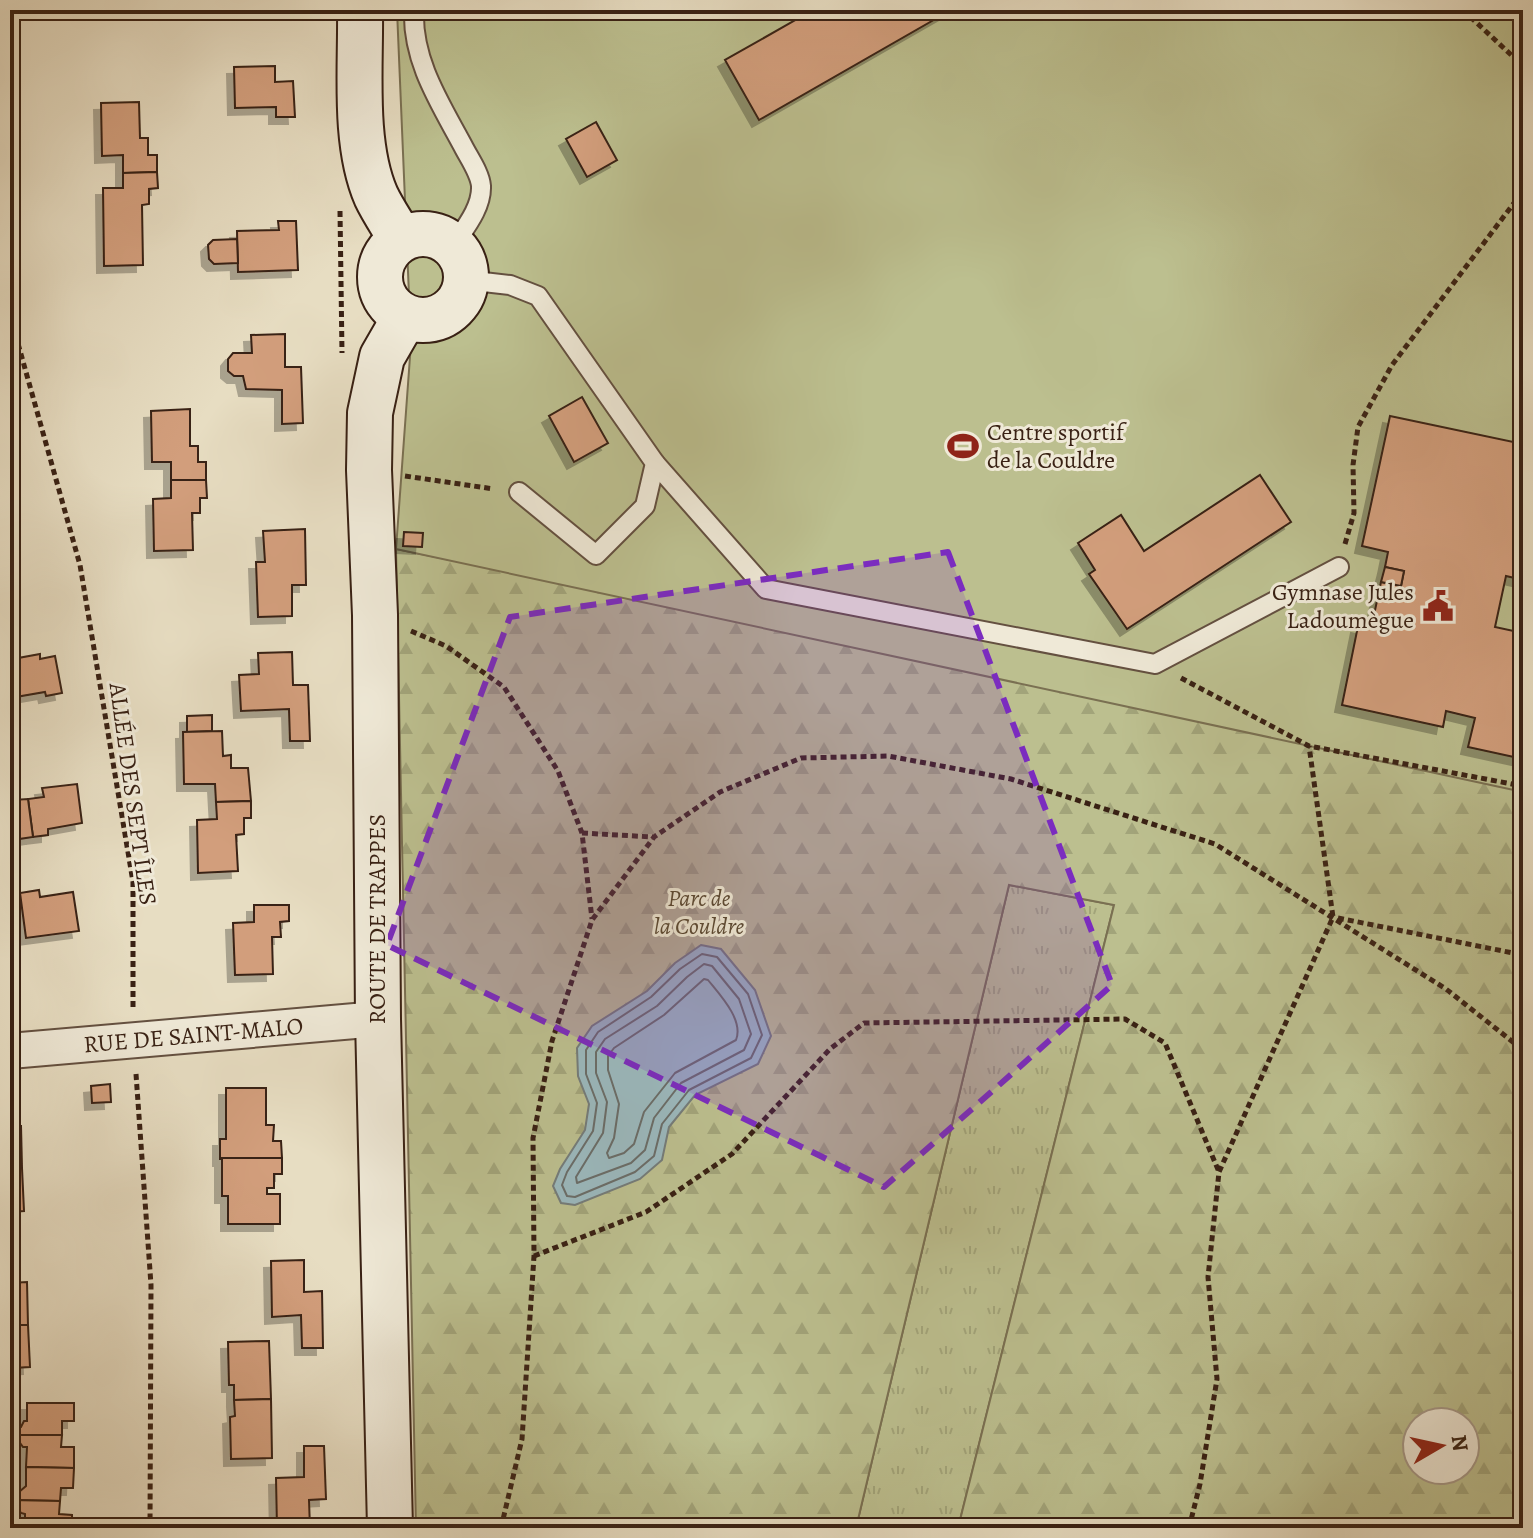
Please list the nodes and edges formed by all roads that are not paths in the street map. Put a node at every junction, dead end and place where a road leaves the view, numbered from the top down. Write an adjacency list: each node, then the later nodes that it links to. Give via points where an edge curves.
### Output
1 (360, 10): 3 (street, via 367,162 376,194)
2 (414, 10): 4 (lane, via 413,30 424,73 481,186)
3 (401, 239): 4 (street, via 428,234 441,238); 5 (street, via 383,260 380,286)
4 (459, 263): 5 (street, via 463,294 445,314 419,320); 6 (lane, via 538,296)
5 (405, 317): 9 (street, ROUTE DE TRAPPES, via 382,357 370,413)
6 (655, 463): 7 (lane, via 645,506 596,555); 8 (lane, via 766,589 1155,664)
7 (519, 492)
8 (1339, 567)
9 (378, 1019): 10 (street, RUE DE SAINT-MALO); 11 (street, ROUTE DE TRAPPES)
10 (10, 1051)
11 (390, 1528)

